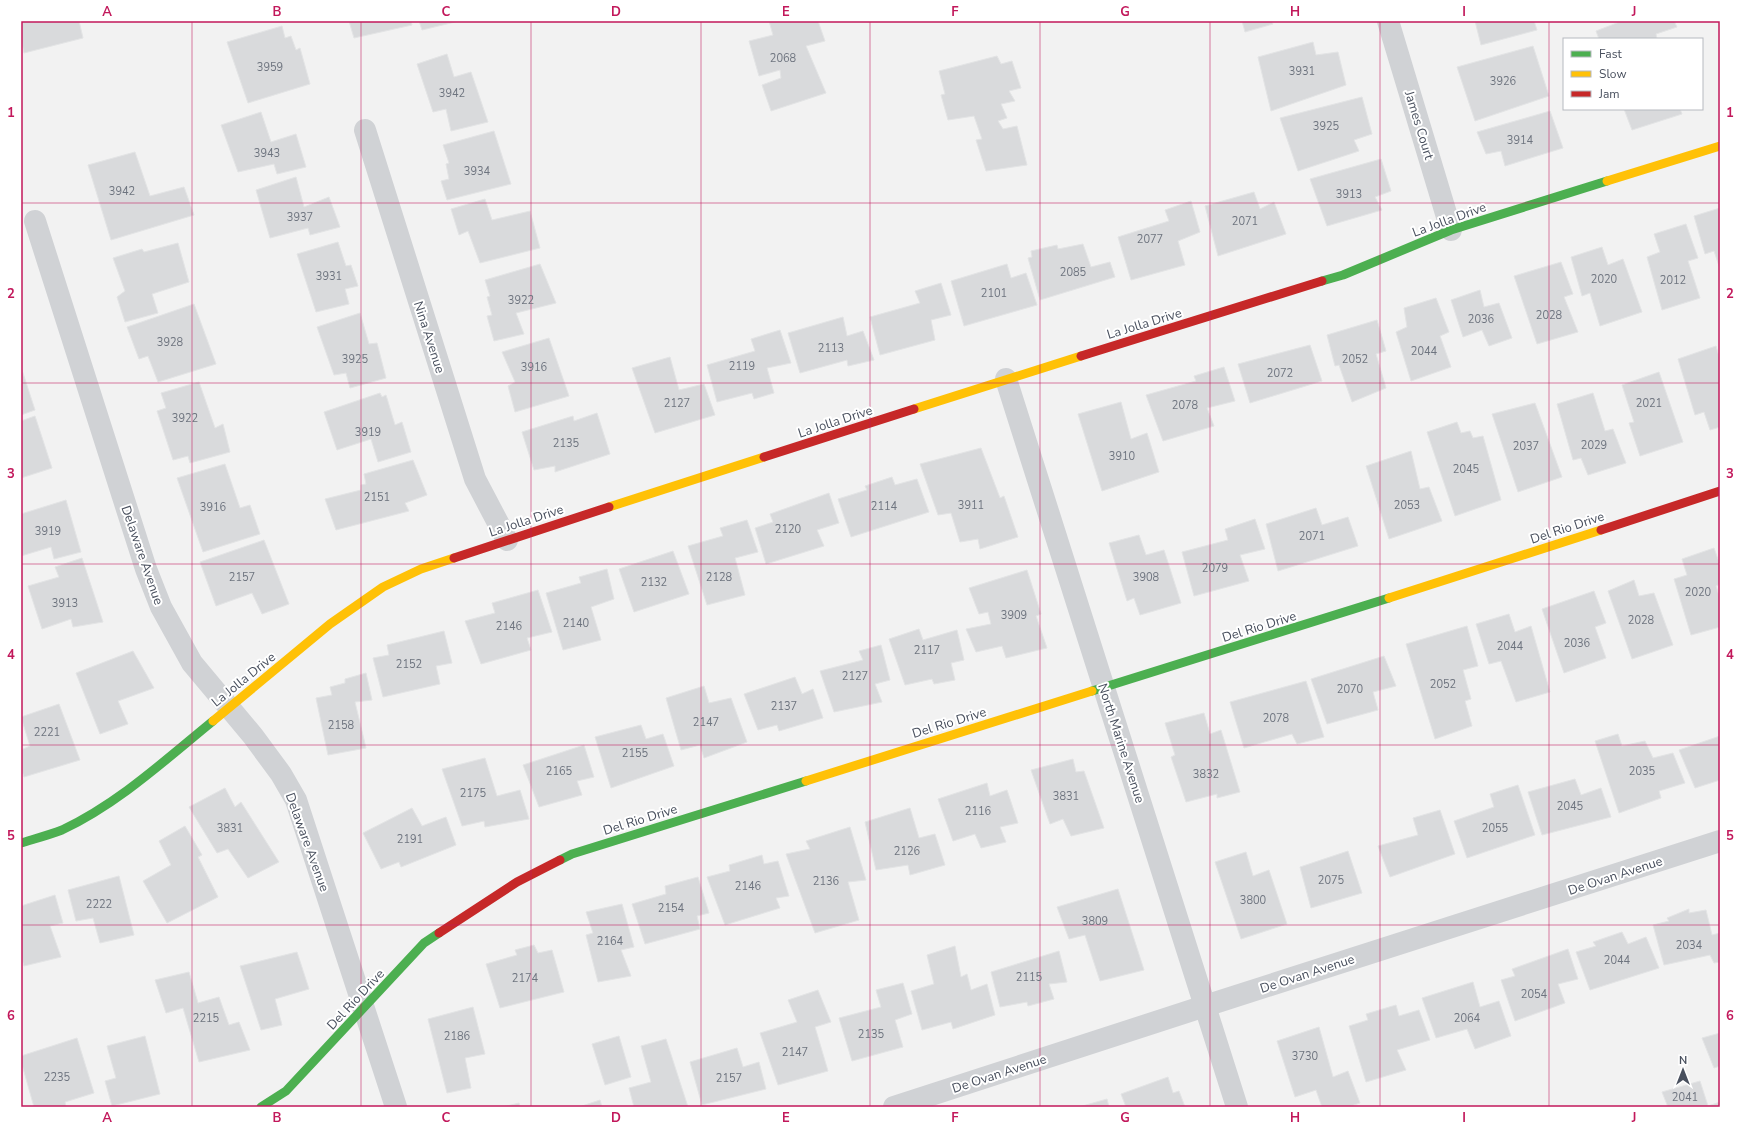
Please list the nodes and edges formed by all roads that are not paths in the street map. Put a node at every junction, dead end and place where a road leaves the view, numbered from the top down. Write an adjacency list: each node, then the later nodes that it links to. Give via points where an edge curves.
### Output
1 (1388, 21): 5 (street, James Court)
2 (365, 130): 8 (street, Nina Avenue, via 475,479)
3 (1720, 146): 5 (street, La Jolla Drive)
4 (35, 221): 10 (street, Delaware Avenue, via 143,562 161,607 192,662)
5 (1451, 230): 6 (street, La Jolla Drive, via 1343,275)
6 (1006, 379): 8 (street, La Jolla Drive); 9 (street, North Marine Avenue)
7 (1720, 491): 9 (street, Del Rio Drive, via 1405,594)
8 (507, 540): 10 (street, La Jolla Drive, via 421,570 383,587 330,624)
9 (1104, 687): 13 (street, North Marine Avenue); 14 (street, Del Rio Drive, via 572,854 517,882 424,943)
10 (229, 707): 12 (street, La Jolla Drive, via 109,804 61,830); 14 (street, Delaware Avenue, via 281,774 296,800)
11 (1720, 841): 13 (street, De Ovan Avenue)
12 (21, 843)
13 (1205, 1006): 17 (street, De Ovan Avenue); 18 (street, North Marine Avenue)
14 (365, 1008): 15 (street, Del Rio Drive, via 286,1091); 16 (street, Delaware Avenue)
15 (261, 1107)
16 (396, 1107)
17 (894, 1107)
18 (1237, 1107)

